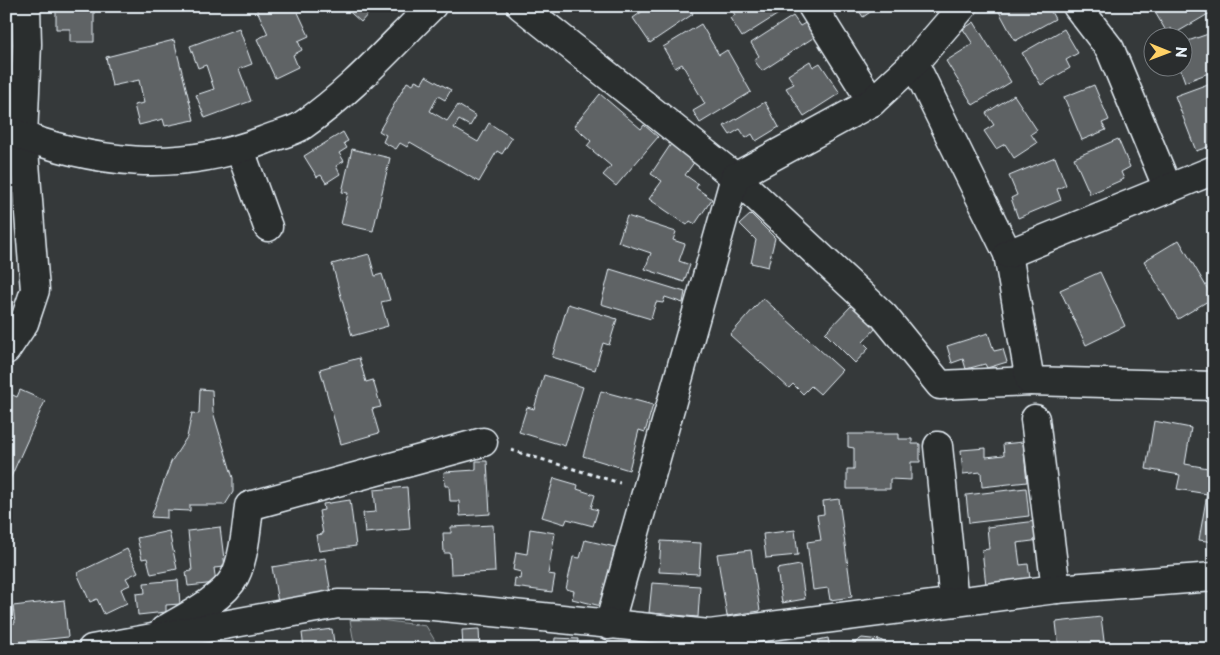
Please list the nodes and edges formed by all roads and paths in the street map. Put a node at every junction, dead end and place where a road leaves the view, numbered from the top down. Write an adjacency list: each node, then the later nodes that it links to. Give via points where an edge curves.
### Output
1 (26, 6): 9 (street, via 27,44)
2 (432, 6): 10 (street, via 348,88 302,126)
3 (521, 6): 12 (street)
4 (812, 6): 8 (street)
5 (963, 6): 7 (street)
6 (1077, 6): 13 (street, via 1110,49)
7 (914, 63): 8 (street); 15 (street)
8 (872, 102): 12 (street)
9 (14, 133): 10 (street, via 86,156 137,161 179,162); 16 (street, via 35,290 24,323)
10 (240, 150): 14 (street)
11 (1214, 170): 13 (street)
12 (735, 177): 17 (street, via 884,316 940,385); 22 (street)
13 (1168, 188): 15 (street)
14 (268, 227)
15 (1008, 254): 17 (street)
16 (6, 350)
17 (1030, 381): 18 (street)
18 (1214, 386)
19 (1034, 419): 24 (street)
20 (483, 442): 22 (path); 27 (street, via 249,506 235,576 211,602)
21 (938, 446): 25 (street)
22 (647, 491): 26 (street)
23 (1214, 578): 24 (street)
24 (1056, 589): 25 (street)
25 (954, 602): 28 (street, via 709,634)
26 (609, 625): 27 (street, via 424,605 338,604); 28 (street)
27 (148, 639): 29 (street)
28 (644, 639)
29 (92, 649)

